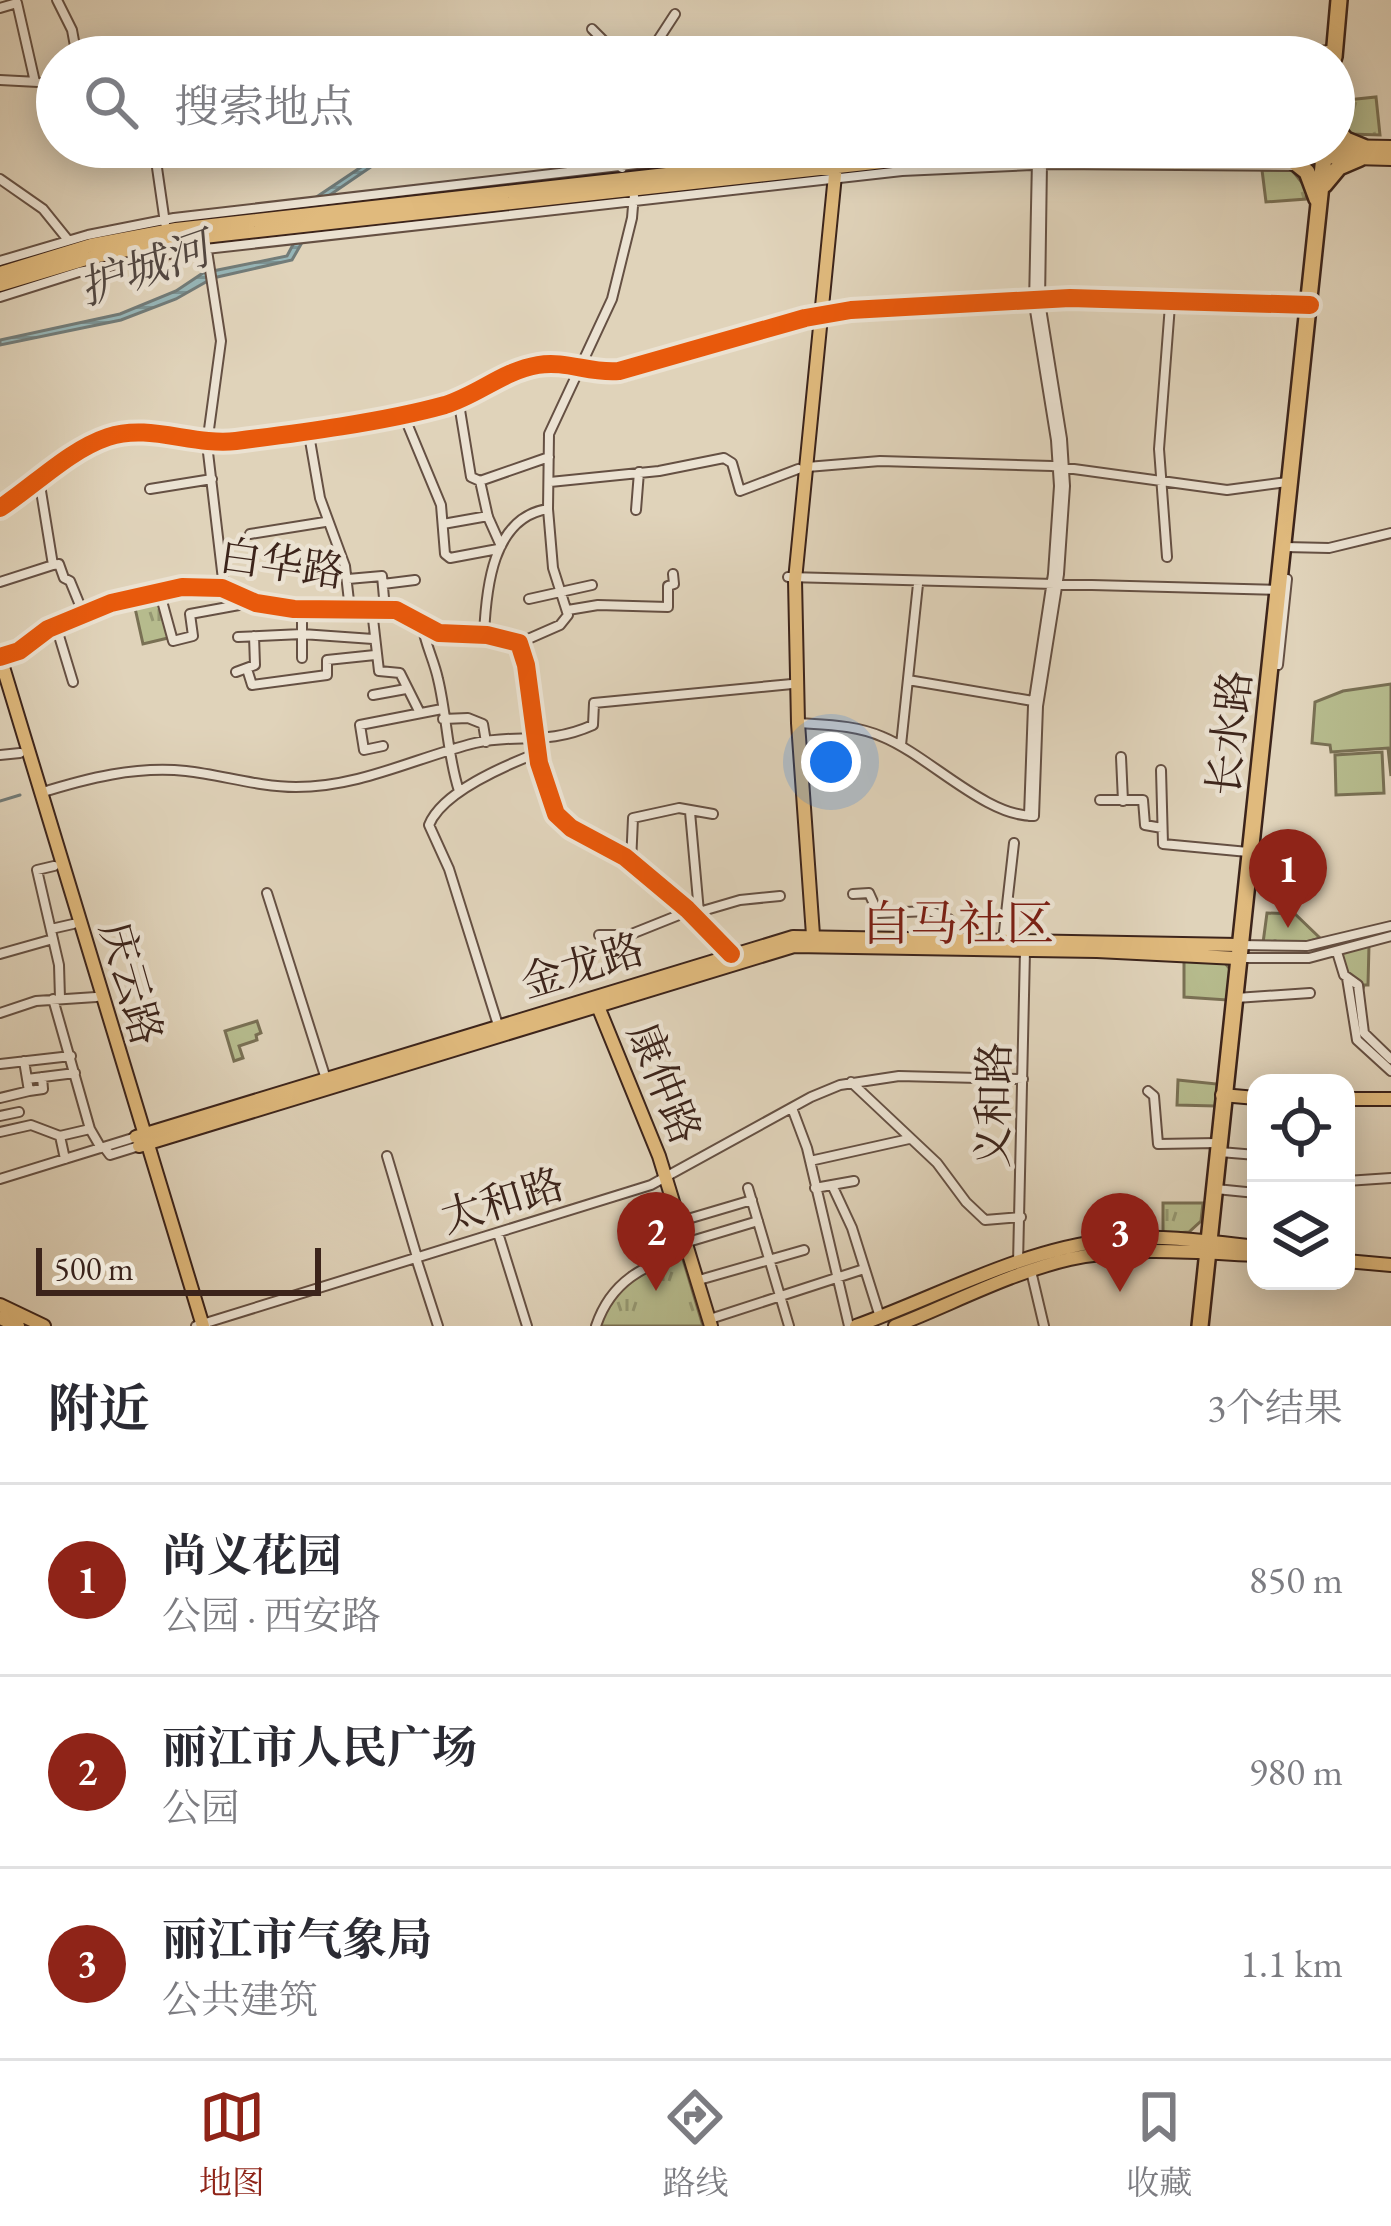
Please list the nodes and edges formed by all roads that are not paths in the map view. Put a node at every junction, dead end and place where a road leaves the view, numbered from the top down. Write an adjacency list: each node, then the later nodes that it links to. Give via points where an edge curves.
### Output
1 (57, 0): 6 (street)
2 (1336, 0): 9 (highway)
3 (0, 8): 11 (street, via 17,3)
4 (675, 14): 8 (street)
5 (592, 28): 7 (street)
6 (73, 36)
7 (600, 36)
8 (660, 36)
9 (1331, 36)
10 (0, 80): 11 (street)
11 (34, 82)
12 (1355, 147): 15 (highway)
13 (1391, 147): 15 (main road)
14 (1355, 152): 15 (main road)
15 (1362, 152): 16 (highway); 17 (main road)
16 (1355, 156)
17 (1391, 159)
18 (157, 168): 31 (street)
19 (628, 168): 29 (street)
20 (690, 168): 29 (street)
21 (740, 168): 29 (main road)
22 (880, 168): 27 (main road)
23 (1040, 168): 38 (street)
24 (1302, 168): 30 (highway)
25 (1323, 168): 30 (highway, 长水路)
26 (1339, 168): 30 (highway)
27 (832, 171): 29 (main road); 42 (main road)
28 (0, 179): 32 (street, via 43,209)
29 (628, 182): 31 (main road); 33 (main road); 43 (street, via 616,288)
30 (1322, 190): 40 (highway, 长水路); 68 (street)
31 (165, 225): 32 (street); 35 (main road)
32 (68, 240): 34 (street)
33 (206, 242): 36 (main road, via 111,253); 37 (street); 47 (street, via 221,351)
34 (0, 261)
35 (0, 273)
36 (0, 285)
37 (0, 297)
38 (1037, 301): 39 (street); 40 (street); 41 (street); 42 (street); 50 (street)
39 (1170, 304): 40 (street); 53 (street)
40 (1307, 307): 56 (highway, 长水路); 68 (highway, 长水路)
41 (840, 311): 42 (street); 42 (street, via 829,306)
42 (816, 319): 43 (street, via 620,371); 49 (main road)
43 (580, 369): 44 (street, via 526,371); 46 (street, via 535,365 445,405); 48 (street, via 551,427)
44 (459, 404): 45 (street); 54 (street, via 471,477)
45 (404, 416): 46 (street); 64 (street)
46 (306, 431): 47 (street); 63 (street); 73 (street)
47 (207, 443): 52 (street); 57 (street, via 119,438); 60 (street, via 137,432 107,437)
48 (549, 457): 54 (street); 55 (street)
49 (802, 468): 50 (street, via 880,461); 51 (street, via 740,491 727,458); 70 (main road); 74 (main road)
50 (1062, 468): 53 (street); 81 (street)
51 (639, 472): 55 (street); 61 (street)
52 (212, 479): 58 (street); 82 (street)
53 (1161, 480): 56 (street, via 1227,490); 69 (street)
54 (480, 481): 62 (street)
55 (550, 482): 59 (street)
56 (1287, 482): 85 (highway, 长水路)
57 (40, 485): 60 (street); 71 (street)
58 (150, 489)
59 (548, 509): 67 (street, via 530,513); 84 (street)
60 (0, 510)
61 (636, 510)
62 (488, 516): 64 (street); 67 (street)
63 (325, 522): 66 (street); 91 (street)
64 (443, 524): 67 (street, via 447,557)
65 (1391, 533): 68 (street)
66 (250, 534)
67 (499, 547): 98 (street)
68 (1287, 548): 85 (highway, 长水路); 153 (street)
69 (1167, 557)
70 (796, 561): 74 (main road); 76 (street)
71 (53, 565): 77 (street); 94 (street, via 70,581)
72 (673, 574): 93 (street, via 668,607)
73 (348, 578): 78 (street, via 382,576); 91 (street)
74 (792, 579): 76 (street); 88 (main road); 111 (main road)
75 (416, 580): 78 (street)
76 (812, 580): 79 (street); 81 (street); 88 (street)
77 (0, 583)
78 (382, 584): 90 (street)
79 (918, 584): 81 (street); 108 (street)
80 (592, 585): 84 (street)
81 (1054, 586): 85 (street); 114 (street); 134 (street)
82 (224, 588): 83 (street, 白华路); 87 (street, 白华路)
83 (159, 590): 87 (street, via 173,641 194,636 190,614); 94 (street, 白华路)
84 (561, 591): 86 (street); 93 (street)
85 (1273, 591): 137 (highway, 长水路); 153 (highway, 长水路)
86 (530, 598)
87 (246, 599): 89 (street, 白华路)
88 (795, 600): 117 (main road)
89 (302, 609): 91 (street, 白华路); 97 (street)
90 (385, 609): 92 (street, 白华路); 95 (street, 白华路)
91 (348, 610): 92 (street, 白华路)
92 (372, 610): 101 (street)
93 (568, 610): 102 (street, via 560,625)
94 (84, 615): 96 (street, 白华路)
95 (421, 622): 98 (street, 白华路, via 444,634); 116 (street)
96 (56, 626): 104 (street, 白华路); 109 (street)
97 (302, 634): 99 (street); 101 (street); 105 (street)
98 (484, 635): 102 (street, 白华路)
99 (254, 636): 100 (street); 106 (street, via 256,664)
100 (238, 637)
101 (373, 639): 103 (street)
102 (519, 643): 118 (street)
103 (375, 655): 106 (street, via 327,660 327,674 252,686); 112 (street, via 379,671 400,673)
104 (0, 657): 129 (main road, 庆云路)
105 (302, 658)
106 (247, 669): 107 (street)
107 (236, 672)
108 (908, 680): 114 (street); 121 (street)
109 (73, 682)
110 (0, 684): 123 (main road, 庆云路)
111 (792, 684): 117 (main road); 118 (street, via 594,703 592,726)
112 (406, 689): 113 (street); 115 (street)
113 (373, 695)
114 (1033, 701): 134 (street)
115 (421, 713): 116 (street); 120 (street, via 360,725 364,749)
116 (442, 714): 119 (street, via 482,724); 122 (street)
117 (798, 723): 121 (street, via 855,728); 148 (main road)
118 (535, 741): 119 (street); 124 (street)
119 (486, 742): 122 (street)
120 (383, 746)
121 (901, 746): 134 (street, via 1006,812)
122 (449, 752): 128 (street); 129 (street, via 320,787 147,770)
123 (20, 753): 125 (street); 139 (main road, 庆云路)
124 (537, 753): 128 (street); 138 (street, via 559,818)
125 (0, 755)
126 (1121, 757): 131 (street)
127 (1161, 770): 135 (street)
128 (459, 791): 164 (street, via 440,805 429,829)
129 (40, 793): 190 (main road, 庆云路)
130 (1100, 800): 131 (street)
131 (1123, 800): 135 (street, via 1143,800 1144,825)
132 (690, 811): 133 (street); 138 (street, via 632,819); 143 (street)
133 (712, 814)
134 (1032, 816)
135 (1162, 829): 137 (street, via 1162,844)
136 (1014, 843): 151 (street)
137 (1248, 852): 153 (highway, 长水路)
138 (631, 862): 143 (street)
139 (54, 866): 144 (main road, 庆云路); 146 (street, via 37,870)
140 (267, 893): 173 (street)
141 (853, 894): 150 (street, via 869,892 878,913 930,911 949,919)
142 (780, 896): 143 (street)
143 (694, 913): 147 (street, via 629,935); 156 (street)
144 (73, 924): 146 (street); 159 (main road, 庆云路)
145 (1391, 926): 153 (street)
146 (52, 934): 155 (street); 161 (street)
147 (599, 935)
148 (813, 935): 150 (main road, 金龙路); 156 (main road, 金龙路)
149 (1391, 936): 154 (street)
150 (950, 939): 151 (main road, 金龙路)
151 (1003, 940): 153 (main road, 金龙路)
152 (1025, 949): 153 (main road); 156 (main road, via 807,944); 174 (street, 义和路)
153 (1244, 951): 154 (street, via 1288,960); 160 (highway, 长水路); 178 (highway, 长水路)
154 (1336, 952): 157 (street)
155 (0, 954)
156 (733, 958): 162 (main road, 金龙路); 164 (main road, 金龙路)
157 (1347, 979): 166 (street, via 1361,995 1364,1033); 169 (street, via 1357,1040)
158 (1310, 993): 160 (street)
159 (96, 997): 161 (street); 190 (main road, 庆云路)
160 (1236, 998): 178 (highway, 长水路)
161 (57, 999): 163 (street); 165 (street)
162 (595, 1005): 190 (main road, 金龙路); 199 (main road, 康仲路)
163 (0, 1013)
164 (498, 1025): 173 (main road, 金龙路)
165 (70, 1056): 167 (street); 170 (street)
166 (1391, 1059)
167 (24, 1061): 168 (street); 172 (street)
168 (0, 1064)
169 (1391, 1071)
170 (75, 1072): 171 (street); 186 (street)
171 (42, 1077): 172 (street); 176 (street, via 44,1089)
172 (27, 1079): 176 (street)
173 (326, 1079): 190 (main road, 金龙路)
174 (1023, 1079): 175 (street, 太和路); 208 (street, 义和路)
175 (851, 1082): 183 (street, 太和路); 189 (street)
176 (29, 1091): 182 (street)
177 (1148, 1091): 192 (street, via 1158,1144)
178 (1224, 1091): 179 (main road); 192 (highway, 长水路)
179 (1247, 1094)
180 (1355, 1096): 181 (main road)
181 (1391, 1096)
182 (0, 1098)
183 (792, 1108): 196 (street); 199 (street, 太和路)
184 (19, 1112): 185 (street)
185 (0, 1116)
186 (90, 1129): 188 (street); 191 (street)
187 (0, 1132): 188 (street, via 31,1126)
188 (60, 1136): 195 (street)
189 (909, 1139): 196 (street); 208 (street, via 983,1219)
190 (141, 1141): 191 (street, 金龙路); 233 (main road, 庆云路)
191 (102, 1148): 195 (street, 金龙路)
192 (1218, 1148): 193 (street); 205 (highway, 长水路); 211 (highway, 长水路)
193 (1247, 1153)
194 (386, 1156): 218 (street)
195 (65, 1159): 198 (street, 金龙路)
196 (810, 1161): 204 (street)
197 (1391, 1178): 200 (street)
198 (0, 1179)
199 (666, 1180): 209 (main road, 康仲路); 212 (street, 太和路); 214 (main road, 康仲路)
200 (1355, 1180)
201 (854, 1181): 202 (street)
202 (832, 1185): 204 (street); 223 (street)
203 (748, 1188): 207 (street)
204 (815, 1188): 225 (street)
205 (1216, 1189): 206 (street); 211 (highway, 长水路)
206 (1247, 1192)
207 (752, 1200): 209 (street); 210 (street)
208 (1021, 1217): 222 (street, 义和路)
209 (681, 1221): 214 (main road, 康仲路)
210 (758, 1221): 214 (street); 219 (street)
211 (1210, 1223): 213 (main road); 217 (highway, 长水路)
212 (498, 1233): 218 (street, 太和路); 237 (street)
213 (1185, 1245): 217 (main road); 217 (main road); 222 (main road, via 1112,1239); 224 (main road)
214 (687, 1247): 226 (main road, 康仲路); 232 (main road, 康仲路); 238 (street, via 625,1280)
215 (804, 1250): 219 (street)
216 (1247, 1251): 217 (main road)
217 (1211, 1253): 242 (highway, 长水路)
218 (417, 1257): 233 (street, 太和路); 236 (street)
219 (769, 1258): 226 (street); 227 (street)
220 (1355, 1259): 221 (main road)
221 (1391, 1261)
222 (1018, 1262): 231 (main road)
223 (865, 1269): 225 (street); 229 (street)
224 (1031, 1271): 231 (main road); 241 (street)
225 (836, 1278): 227 (street); 240 (street)
226 (699, 1280): 232 (main road, 康仲路)
227 (781, 1298): 232 (street); 239 (street)
228 (0, 1304): 235 (main road)
229 (880, 1317): 231 (main road); 240 (main road)
230 (0, 1318): 234 (main road)
231 (906, 1319)
232 (709, 1324)
233 (199, 1325)
234 (18, 1326)
235 (44, 1326)
236 (438, 1326)
237 (527, 1326)
238 (596, 1326)
239 (789, 1326)
240 (853, 1326)
241 (1044, 1326)
242 (1198, 1326)

